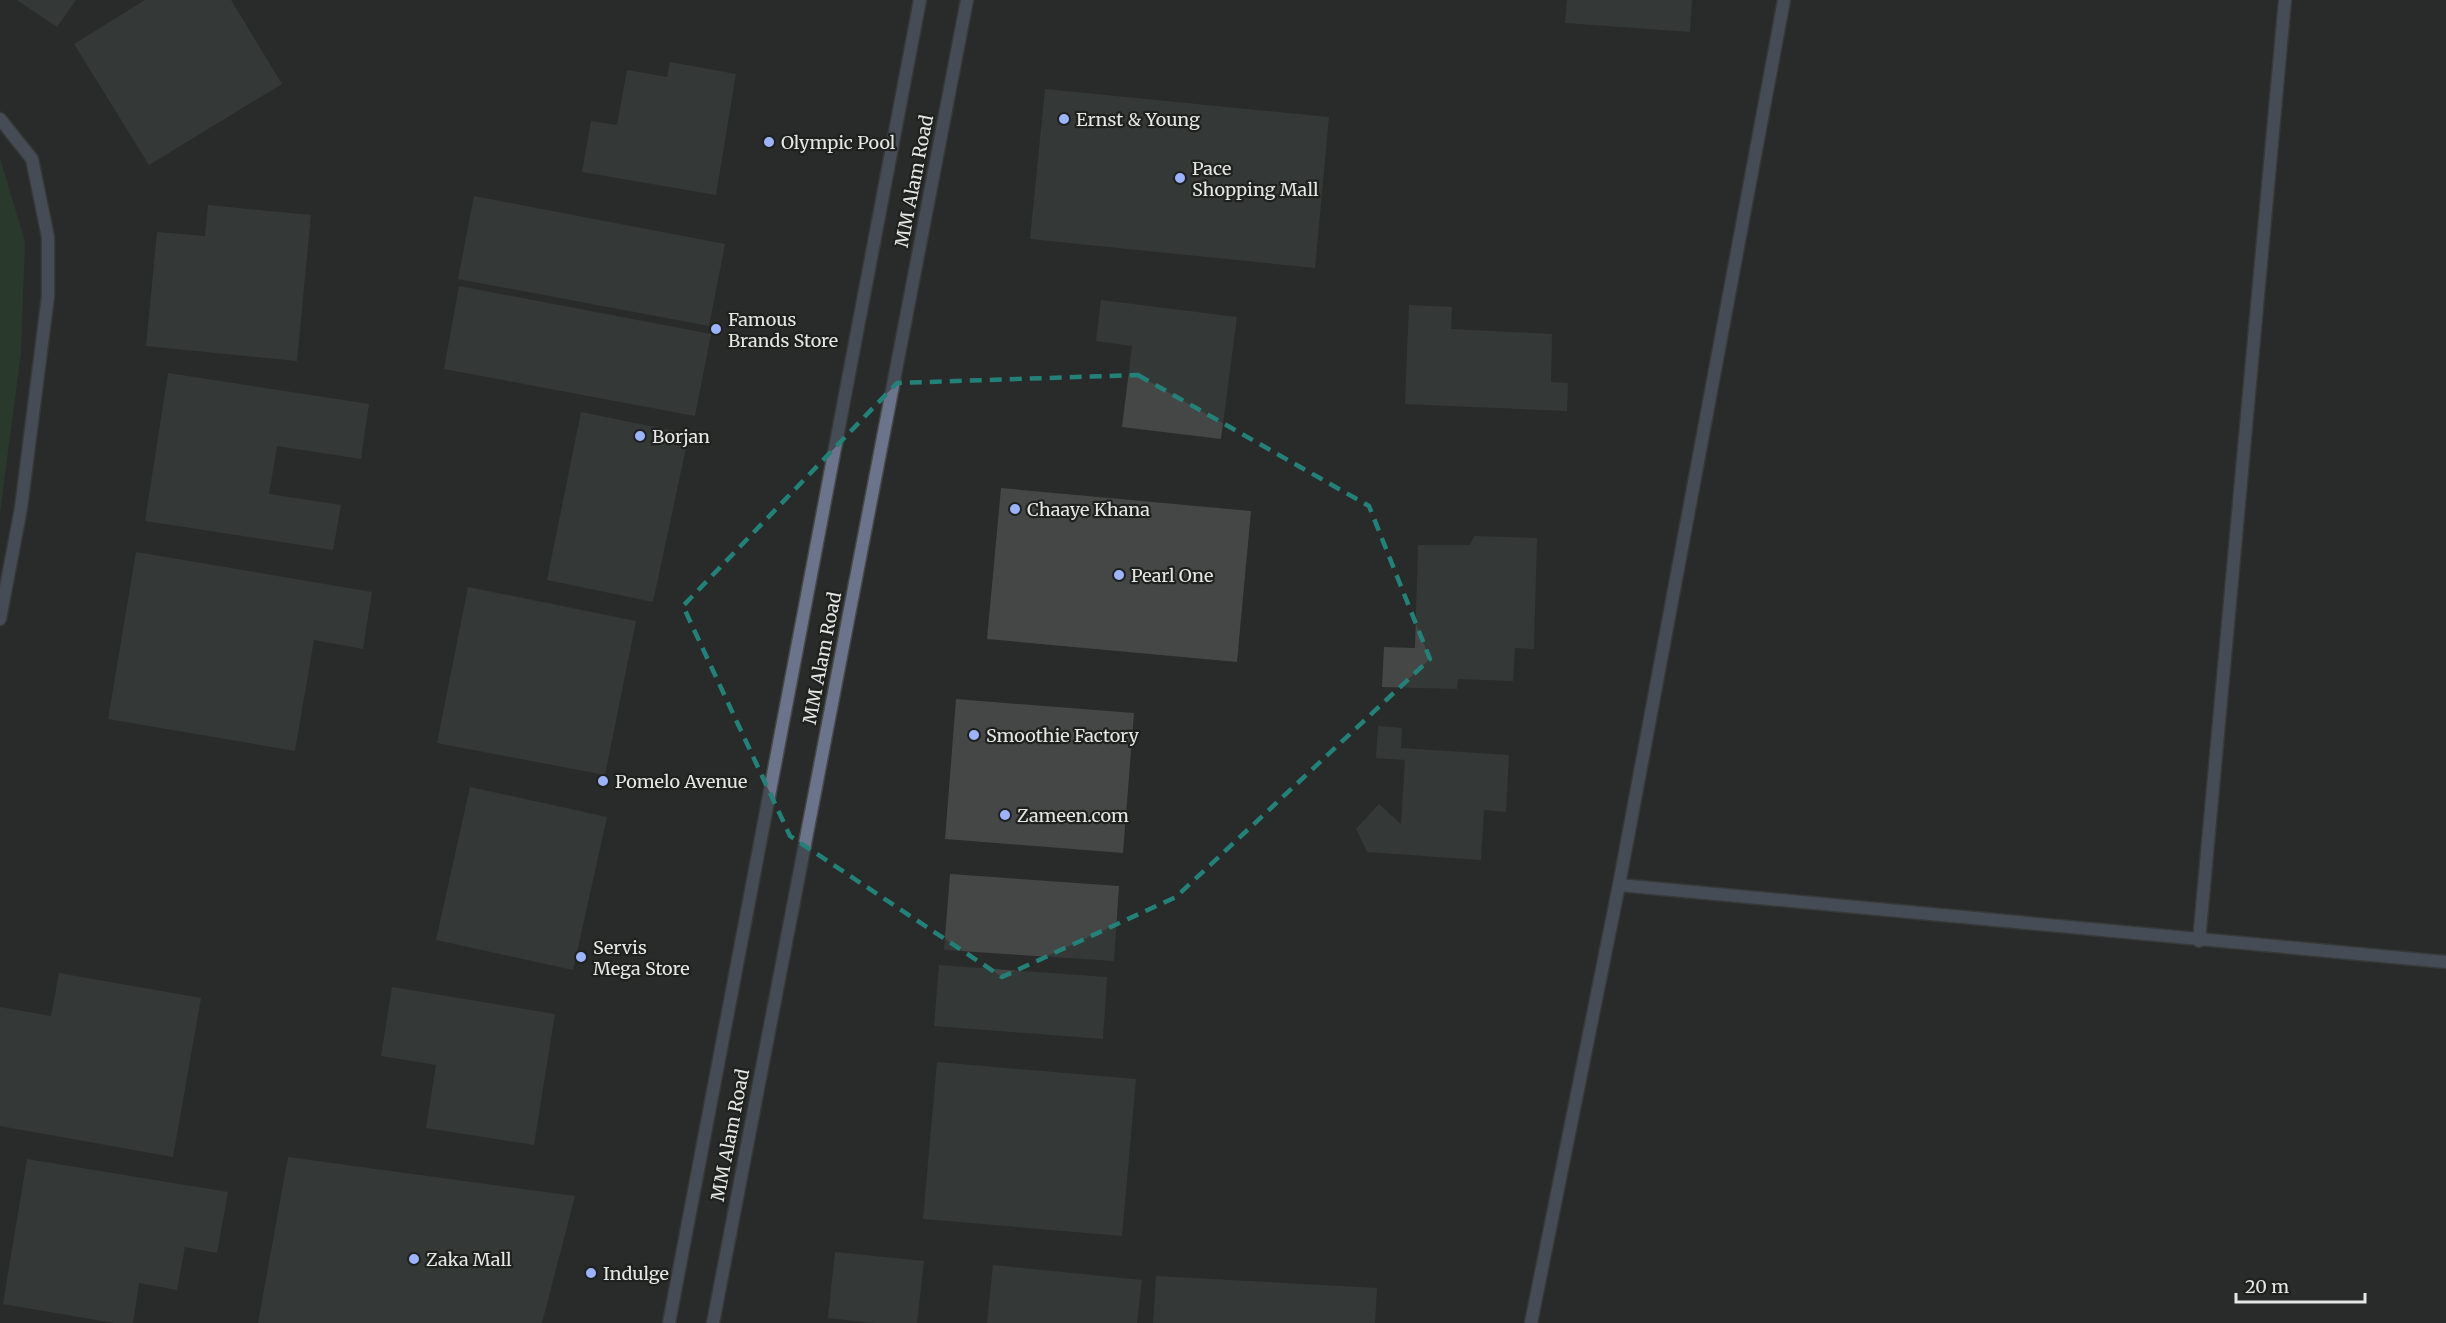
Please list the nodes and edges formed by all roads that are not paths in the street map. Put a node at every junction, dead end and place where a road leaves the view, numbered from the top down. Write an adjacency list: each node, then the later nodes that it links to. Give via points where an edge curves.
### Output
1 (920, 0): 10 (street, MM Alam Road)
2 (967, 0): 11 (street, MM Alam Road)
3 (1784, 0): 7 (street)
4 (2285, 0): 8 (street)
5 (0, 119): 6 (street, via 32,159 48,237 48,296 21,508)
6 (0, 619)
7 (1619, 885): 8 (street); 12 (street)
8 (2199, 941): 9 (street)
9 (2446, 962)
10 (669, 1323)
11 (713, 1323)
12 (1531, 1323)

